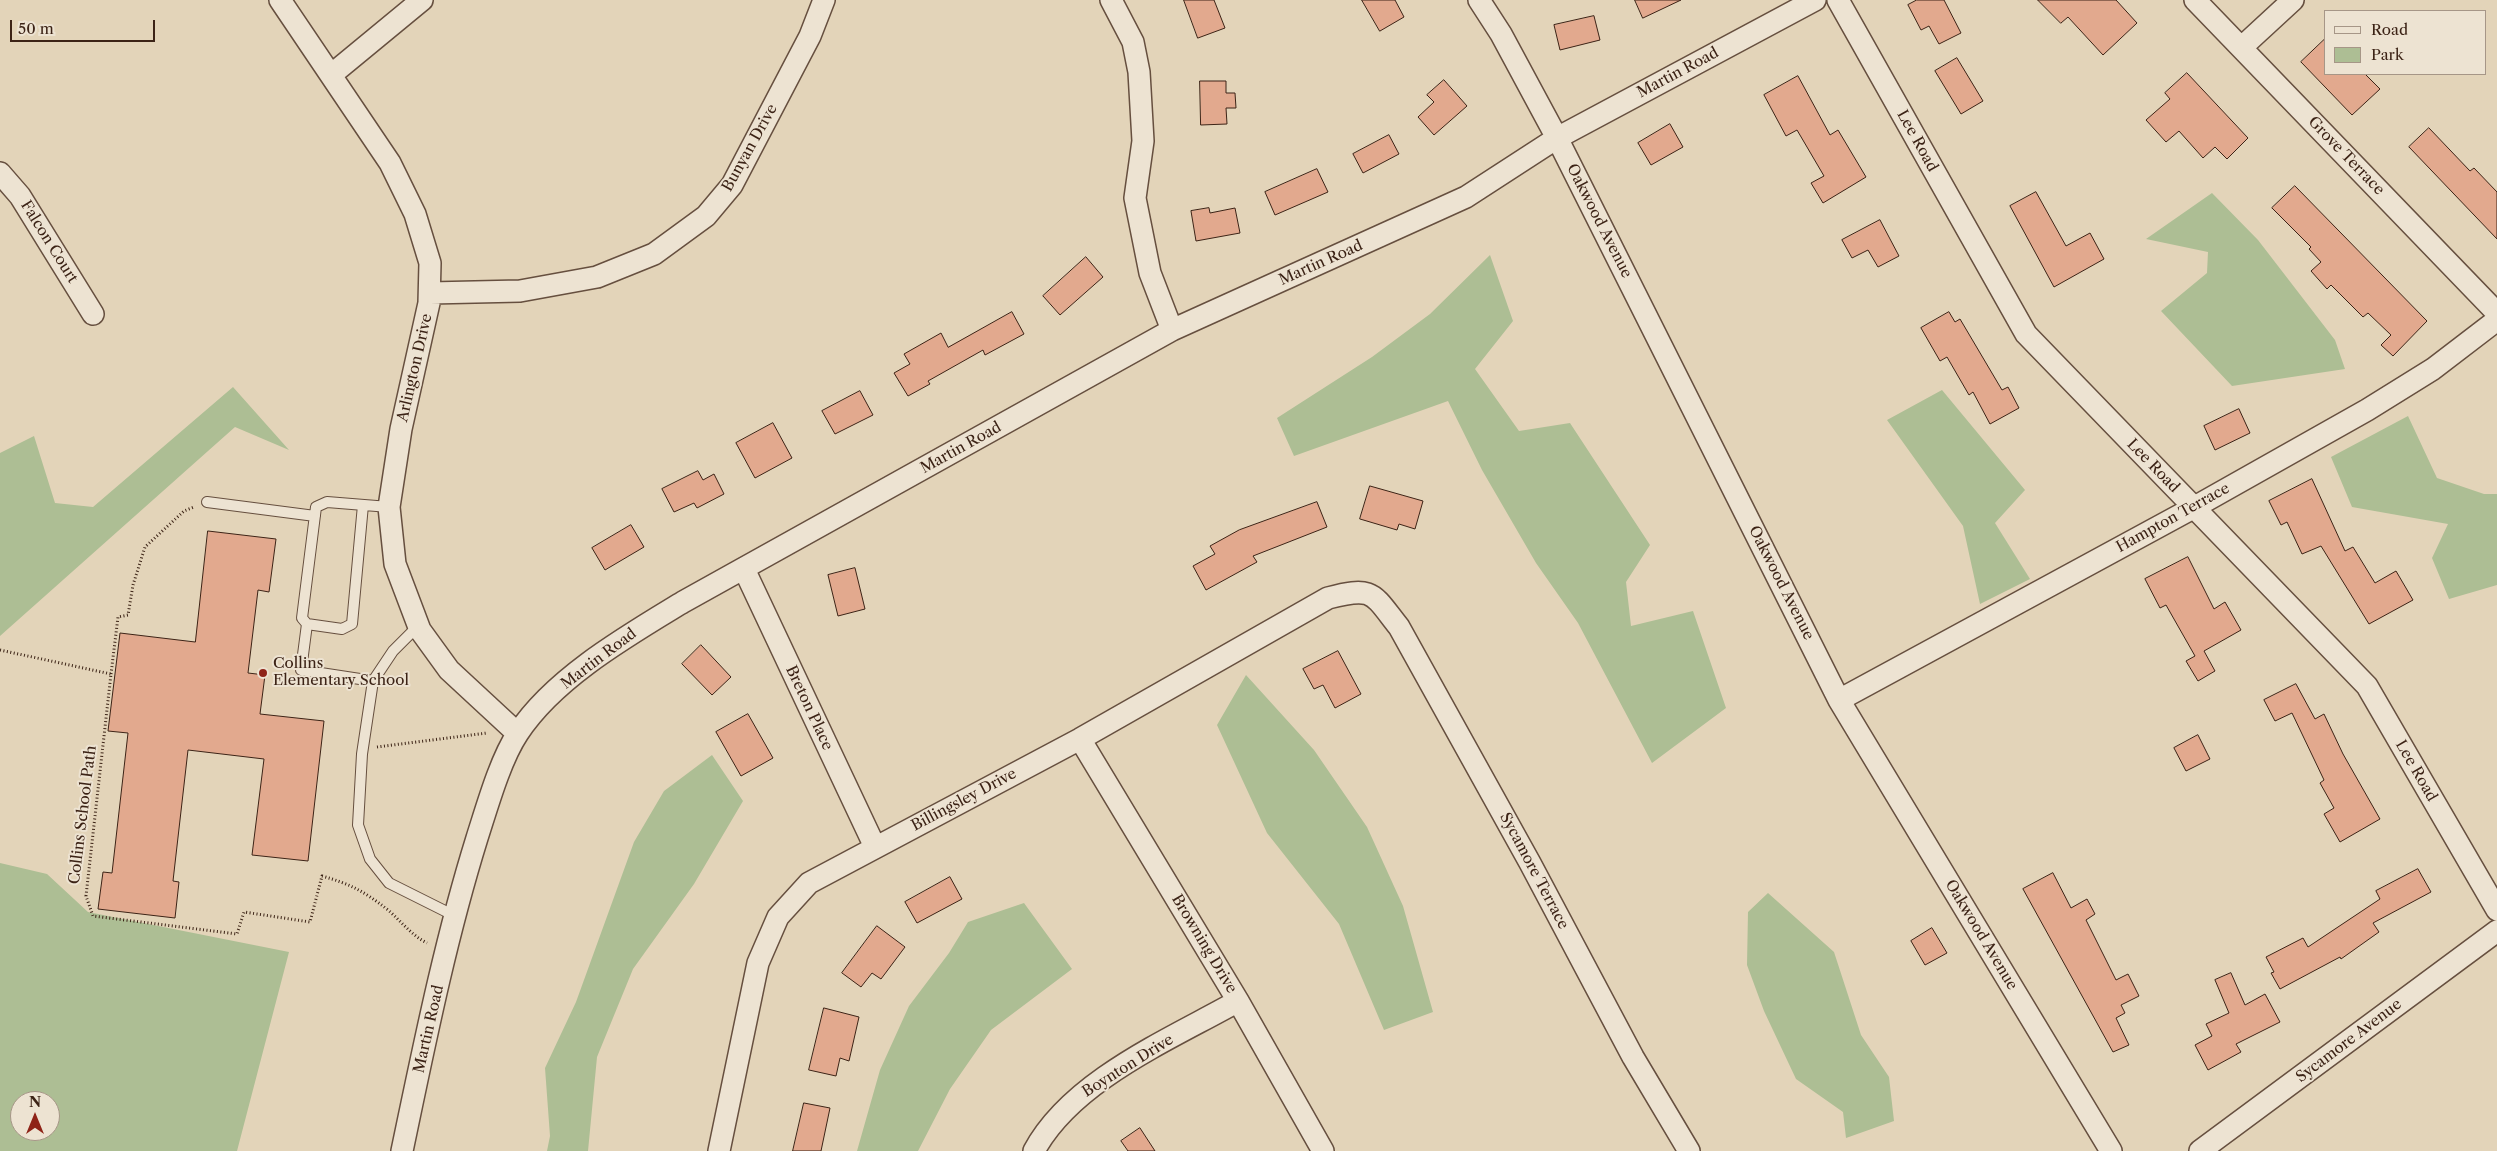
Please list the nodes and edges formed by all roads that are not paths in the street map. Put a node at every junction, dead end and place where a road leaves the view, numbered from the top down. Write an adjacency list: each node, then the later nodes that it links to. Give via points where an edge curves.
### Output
1 (280, 0): 11 (street, Arlington Drive)
2 (422, 0): 11 (street)
3 (824, 0): 14 (street, Bunyan Drive, via 810,36 732,185 706,216 654,254 597,276 520,291)
4 (1111, 0): 18 (street, via 1133,42 1139,72 1143,141 1135,198 1150,273)
5 (1479, 0): 12 (street, Oakwood Avenue)
6 (1815, 0): 12 (street, Martin Road)
7 (1838, 0): 22 (street, Lee Road, via 2026,334)
8 (2195, 0): 10 (street, Grove Terrace)
9 (2293, 0): 10 (street)
10 (2242, 47): 15 (street, Grove Terrace)
11 (331, 76): 14 (street, Arlington Drive, via 390,163 415,214 430,263)
12 (1558, 138): 18 (street, Martin Road, via 1466,197); 29 (street, Oakwood Avenue)
13 (0, 173): 16 (street, Falcon Court, via 20,196)
14 (430, 293): 21 (street, Arlington Drive, via 401,430)
15 (2497, 313)
16 (94, 314)
17 (2497, 320): 22 (street, Hampton Terrace, via 2433,369 2367,410)
18 (1172, 330): 24 (street, Martin Road)
19 (207, 502): 23 (lane)
20 (363, 505): 21 (lane); 23 (lane, via 327,502 316,507); 26 (lane, via 352,624 342,629)
21 (389, 507): 27 (street, Arlington Drive, via 394,564)
22 (2193, 508): 29 (street, Hampton Terrace); 33 (street, Lee Road, via 2367,686)
23 (315, 516): 26 (lane, via 302,618)
24 (744, 569): 30 (street, Martin Road, via 609,648 546,699); 32 (street, Breton Place)
25 (1374, 595): 31 (street, Billingsley Drive, via 1360,592 1328,598); 42 (street, Sycamore Terrace, via 1399,627 1633,1057)
26 (306, 624): 28 (lane, via 301,670)
27 (419, 625): 28 (lane, via 392,651); 30 (street, Arlington Drive, via 449,670)
28 (373, 681): 34 (lane, via 362,750 358,824 370,860 389,883)
29 (1839, 700): 43 (street, Oakwood Avenue)
30 (517, 733): 34 (street, Martin Road, via 492,791)
31 (1080, 739): 32 (street, Billingsley Drive); 36 (street, Browning Drive)
32 (875, 847): 39 (street, Billingsley Drive, via 809,883 778,917 758,963)
33 (2497, 910)
34 (455, 916): 38 (street, Martin Road)
35 (2497, 931): 37 (street, Sycamore Avenue)
36 (1238, 1001): 40 (street, Boynton Drive, via 1087,1088 1066,1108); 41 (street, Browning Drive)
37 (2226, 1144): 44 (street, Sycamore Avenue)
38 (402, 1151)
39 (719, 1151)
40 (1034, 1151)
41 (1322, 1151)
42 (1689, 1151)
43 (2111, 1151)
44 (2200, 1151)

